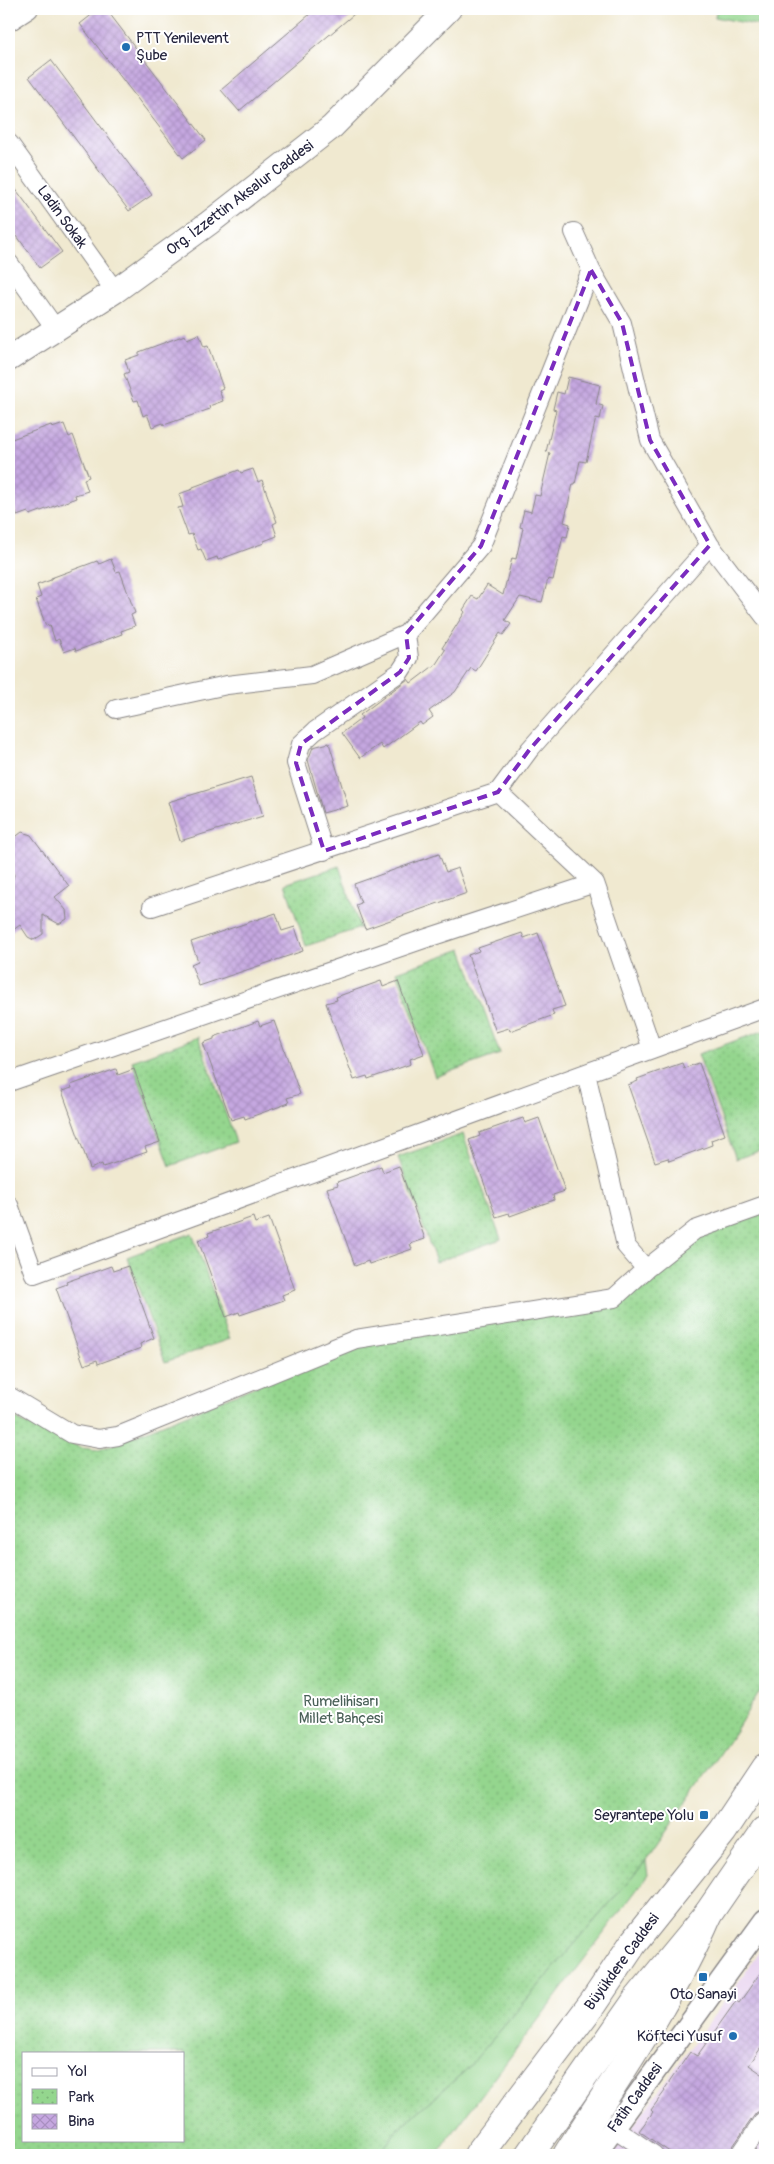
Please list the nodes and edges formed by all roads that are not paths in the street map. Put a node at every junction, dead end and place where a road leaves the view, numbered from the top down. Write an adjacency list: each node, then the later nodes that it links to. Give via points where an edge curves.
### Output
1 (29, 9): 3 (street)
2 (449, 9): 8 (main road, Org. İzzettin Aksalur Caddesi, via 332,128)
3 (9, 22)
4 (9, 143): 8 (street, Ladin Sokak)
5 (574, 232): 7 (street)
6 (9, 263): 9 (street)
7 (591, 270): 11 (street, via 622,323 650,440); 13 (street, via 482,546)
8 (115, 291): 9 (main road, Org. İzzettin Aksalur Caddesi)
9 (55, 328): 10 (main road, Org. İzzettin Aksalur Caddesi)
10 (9, 359)
11 (710, 545): 12 (street); 15 (street, via 530,749)
12 (765, 617)
13 (406, 634): 14 (street, via 312,674 228,685); 16 (street, via 409,658 400,672 301,744 296,763)
14 (116, 710)
15 (498, 792): 16 (street); 17 (street)
16 (324, 851): 18 (street)
17 (595, 883): 20 (street); 22 (street, via 424,938)
18 (152, 907)
19 (765, 1008): 20 (street)
20 (652, 1049): 21 (street)
21 (586, 1073): 23 (street, via 34,1274); 25 (street, via 626,1246)
22 (9, 1082)
23 (9, 1205)
24 (765, 1205): 25 (street, via 695,1230)
25 (646, 1269): 26 (street, via 614,1298 356,1339 118,1436 99,1439 72,1434)
26 (9, 1396)
27 (765, 1768): 33 (main road, Büyükdere Caddesi, via 723,1831 634,1942 593,2003)
28 (765, 1831): 29 (main road)
29 (708, 1914): 34 (main road, via 637,2000); 35 (main road, via 689,1955 635,2051)
30 (765, 1920): 32 (street, Fatih Caddesi)
31 (765, 2119): 38 (street)
32 (614, 2128): 36 (street, Fatih Caddesi); 37 (street)
33 (478, 2155)
34 (529, 2155)
35 (568, 2155)
36 (594, 2155)
37 (654, 2155)
38 (740, 2155)

